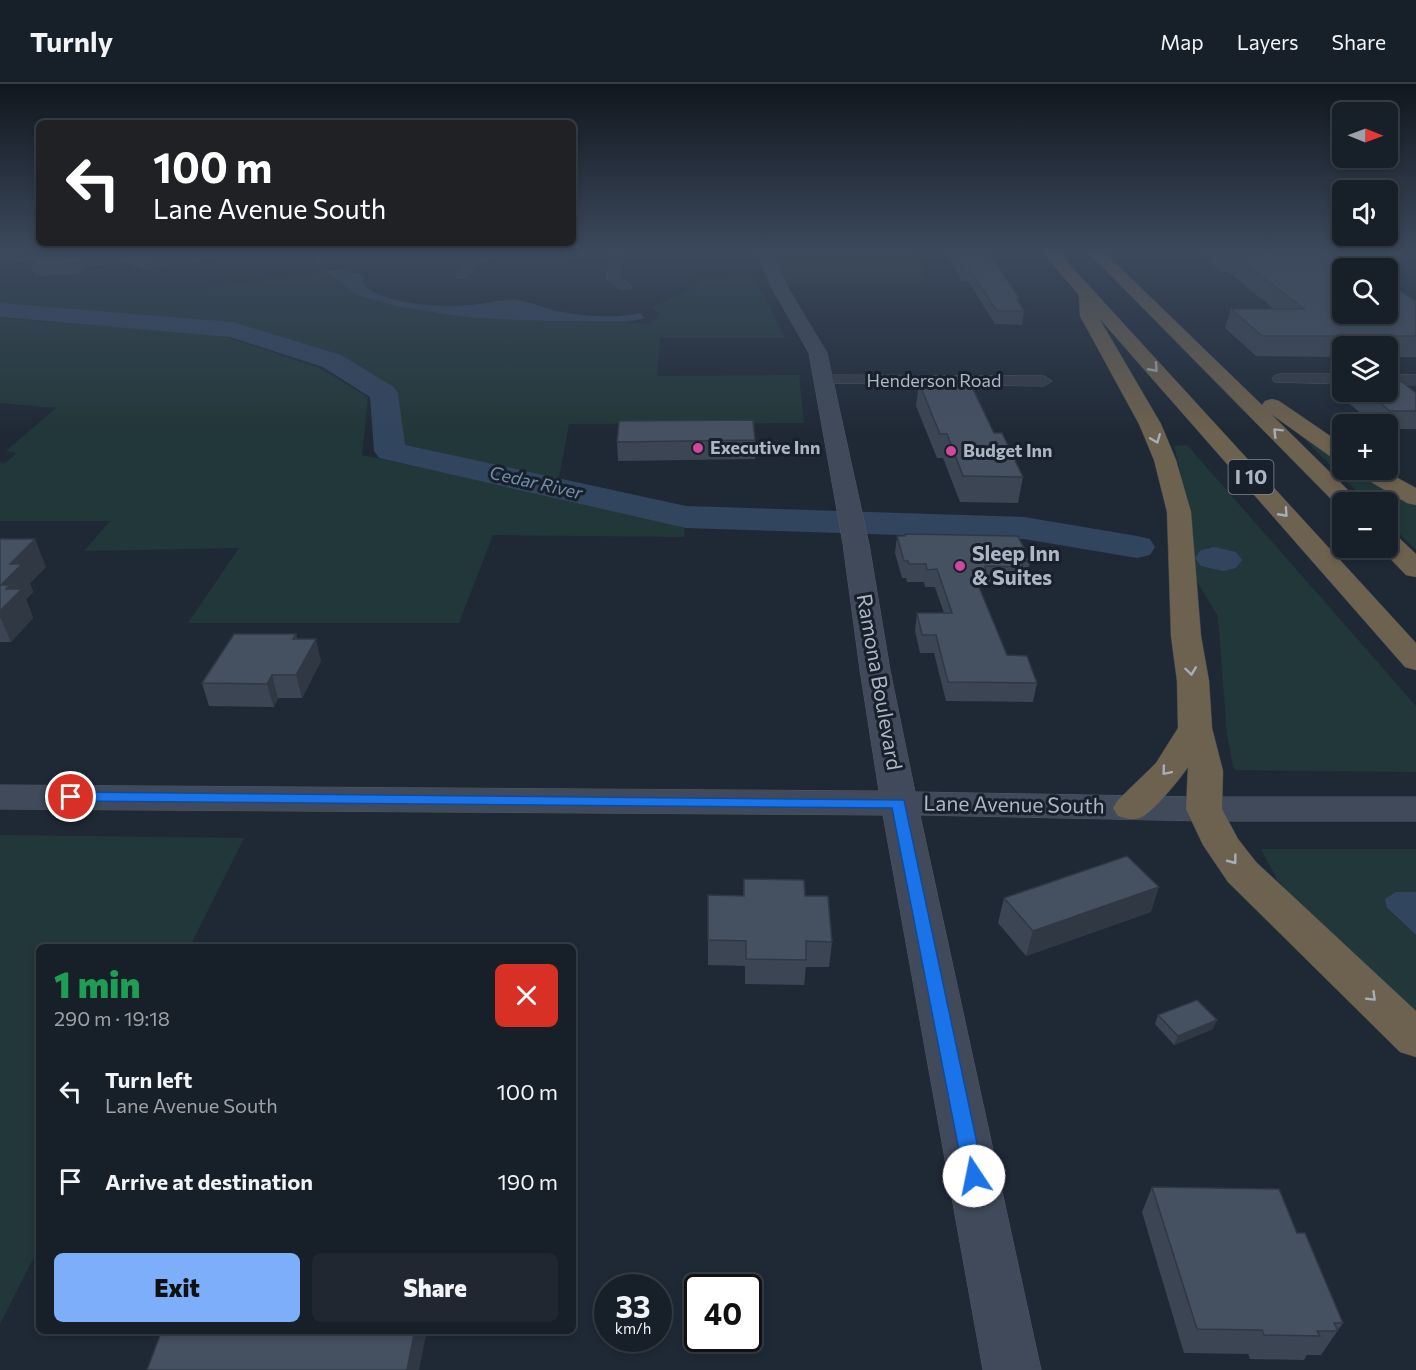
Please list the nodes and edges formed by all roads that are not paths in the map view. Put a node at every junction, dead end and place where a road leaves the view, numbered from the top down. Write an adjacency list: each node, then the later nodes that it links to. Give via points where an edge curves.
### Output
1 (795, 312): 9 (street, Ramona Boulevard, via 818,353)
2 (1088, 312): 19 (highway, one-way to 19, via 1150,424 1179,512)
3 (1103, 312): 18 (highway, I 10, one-way to 18)
4 (1156, 312): 5 (highway, I 10)
5 (1177, 333): 12 (highway); 14 (highway, I 10, one-way to 5)
6 (1280, 379): 7 (street)
7 (1332, 379)
8 (1398, 379): 10 (street)
9 (824, 380): 11 (street, Henderson Road); 21 (street, Ramona Boulevard)
10 (1416, 380)
11 (1044, 381)
12 (1332, 447)
13 (1384, 480): 15 (highway)
14 (1338, 492)
15 (1416, 498)
16 (1398, 551): 17 (highway)
17 (1416, 569)
18 (1416, 661)
19 (1195, 728): 22 (highway, one-way to 22, via 1167,771); 24 (highway, via 1206,771)
20 (0, 797): 21 (street, Lane Avenue South)
21 (899, 803): 22 (street, Lane Avenue South); 26 (street, Ramona Boulevard)
22 (1131, 808): 24 (street, Lane Avenue South)
23 (1416, 809): 24 (street, Lane Avenue South)
24 (1204, 810): 25 (highway, one-way to 25, via 1242,873)
25 (1416, 1040)
26 (1012, 1370)

